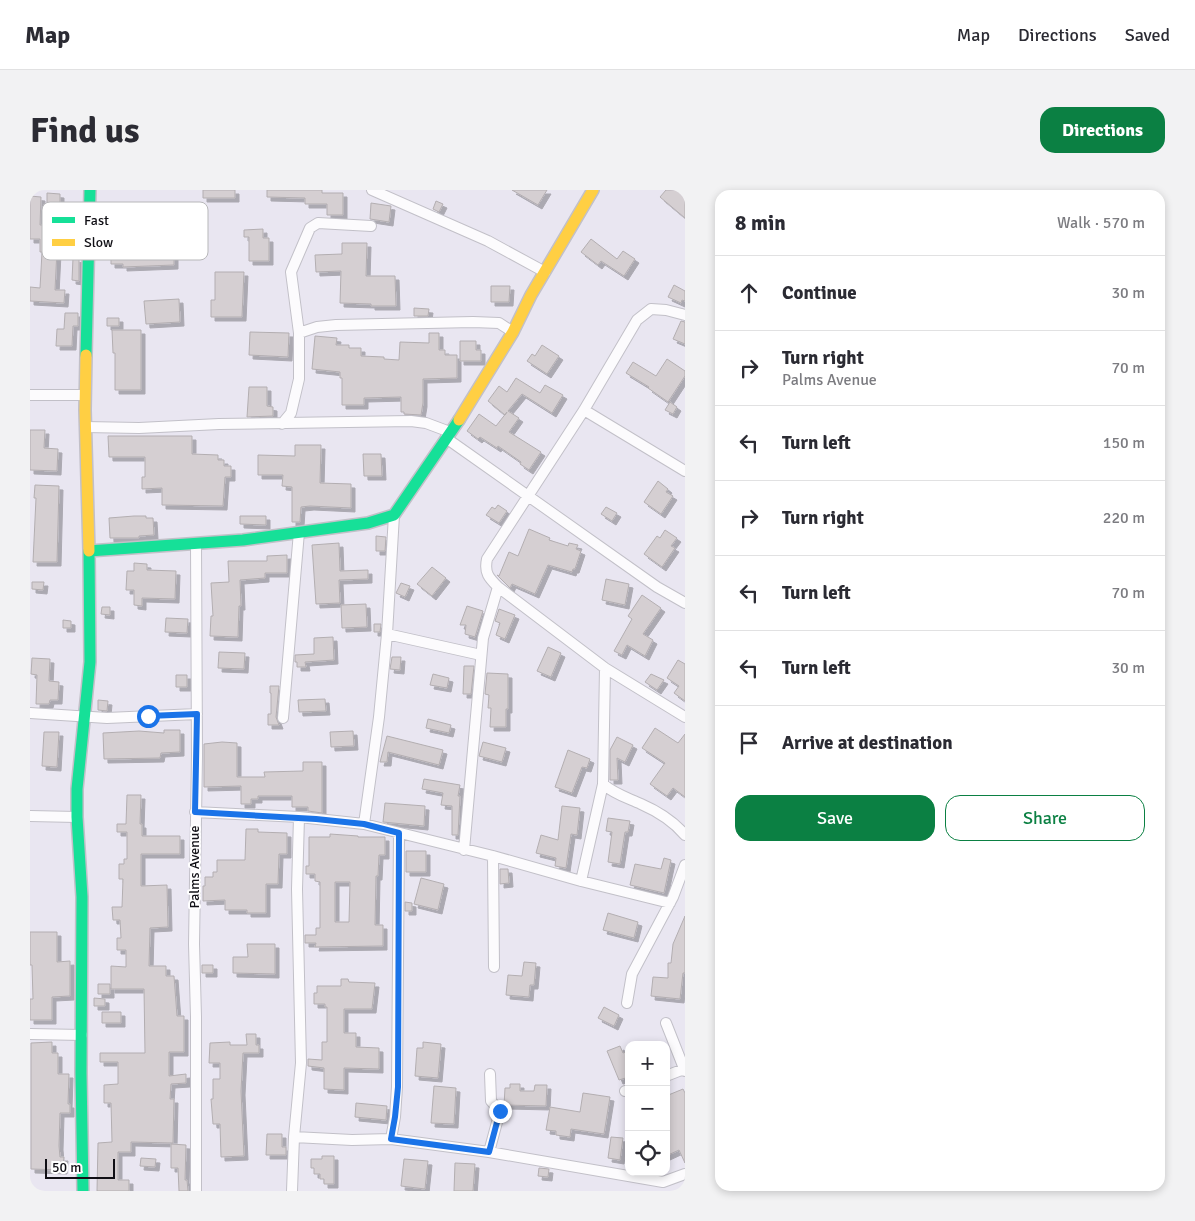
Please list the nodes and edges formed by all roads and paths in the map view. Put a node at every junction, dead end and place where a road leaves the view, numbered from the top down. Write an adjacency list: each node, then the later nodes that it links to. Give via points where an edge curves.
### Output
1 (372, 190): 5 (street, via 488,241)
2 (593, 190): 5 (street)
3 (371, 226): 8 (street, via 318,223 310,228 291,272)
4 (88, 260): 9 (street)
5 (545, 272): 7 (street)
6 (685, 314): 11 (street, via 651,309 637,320)
7 (513, 332): 8 (street, via 499,323 473,322 336,325); 14 (street)
8 (299, 333): 12 (street, via 299,379 291,412)
9 (85, 395): 10 (street); 13 (street)
10 (30, 396)
11 (584, 410): 15 (street); 16 (street)
12 (282, 424): 13 (street); 14 (street, via 411,422 426,423)
13 (85, 427): 20 (street)
14 (448, 435): 16 (street); 17 (street)
15 (685, 471)
16 (529, 495): 21 (street, via 487,559 487,576); 22 (street, via 657,587)
17 (394, 515): 18 (street, via 368,523); 23 (street)
18 (299, 532): 19 (street); 29 (street)
19 (196, 544): 20 (street); 27 (street, Palms Avenue)
20 (89, 552): 28 (street, via 90,662)
21 (498, 587): 24 (street, via 483,638); 25 (street)
22 (685, 603)
23 (387, 634): 24 (street); 36 (street)
24 (482, 655): 39 (street)
25 (605, 668): 30 (street); 31 (street)
26 (30, 713): 28 (street)
27 (197, 714): 28 (street); 32 (street, Palms Avenue)
28 (83, 718): 34 (street)
29 (283, 718)
30 (685, 718)
31 (603, 784): 38 (street, via 665,817); 42 (street)
32 (195, 812): 35 (street); 57 (street, Palms Avenue)
33 (30, 816): 34 (street)
34 (77, 817): 48 (street, via 82,897)
35 (299, 817): 36 (street); 52 (street, via 297,889 301,1062)
36 (364, 824): 37 (street)
37 (399, 833): 39 (street); 53 (street, via 398,1087)
38 (685, 836)
39 (464, 850): 40 (street)
40 (493, 856): 42 (street); 44 (street)
41 (685, 866): 43 (street)
42 (581, 881): 43 (street)
43 (670, 903): 45 (street, via 632,974)
44 (494, 967)
45 (627, 1003)
46 (666, 1023): 49 (street)
47 (30, 1034): 48 (street)
48 (82, 1035): 56 (street)
49 (685, 1070): 51 (street)
50 (490, 1074): 54 (street, via 491,1101 500,1111)
51 (670, 1075)
52 (294, 1137): 53 (street); 58 (street)
53 (391, 1139): 54 (street)
54 (489, 1152): 55 (street, via 663,1182)
55 (685, 1174)
56 (83, 1191)
57 (196, 1191)
58 (292, 1191)

